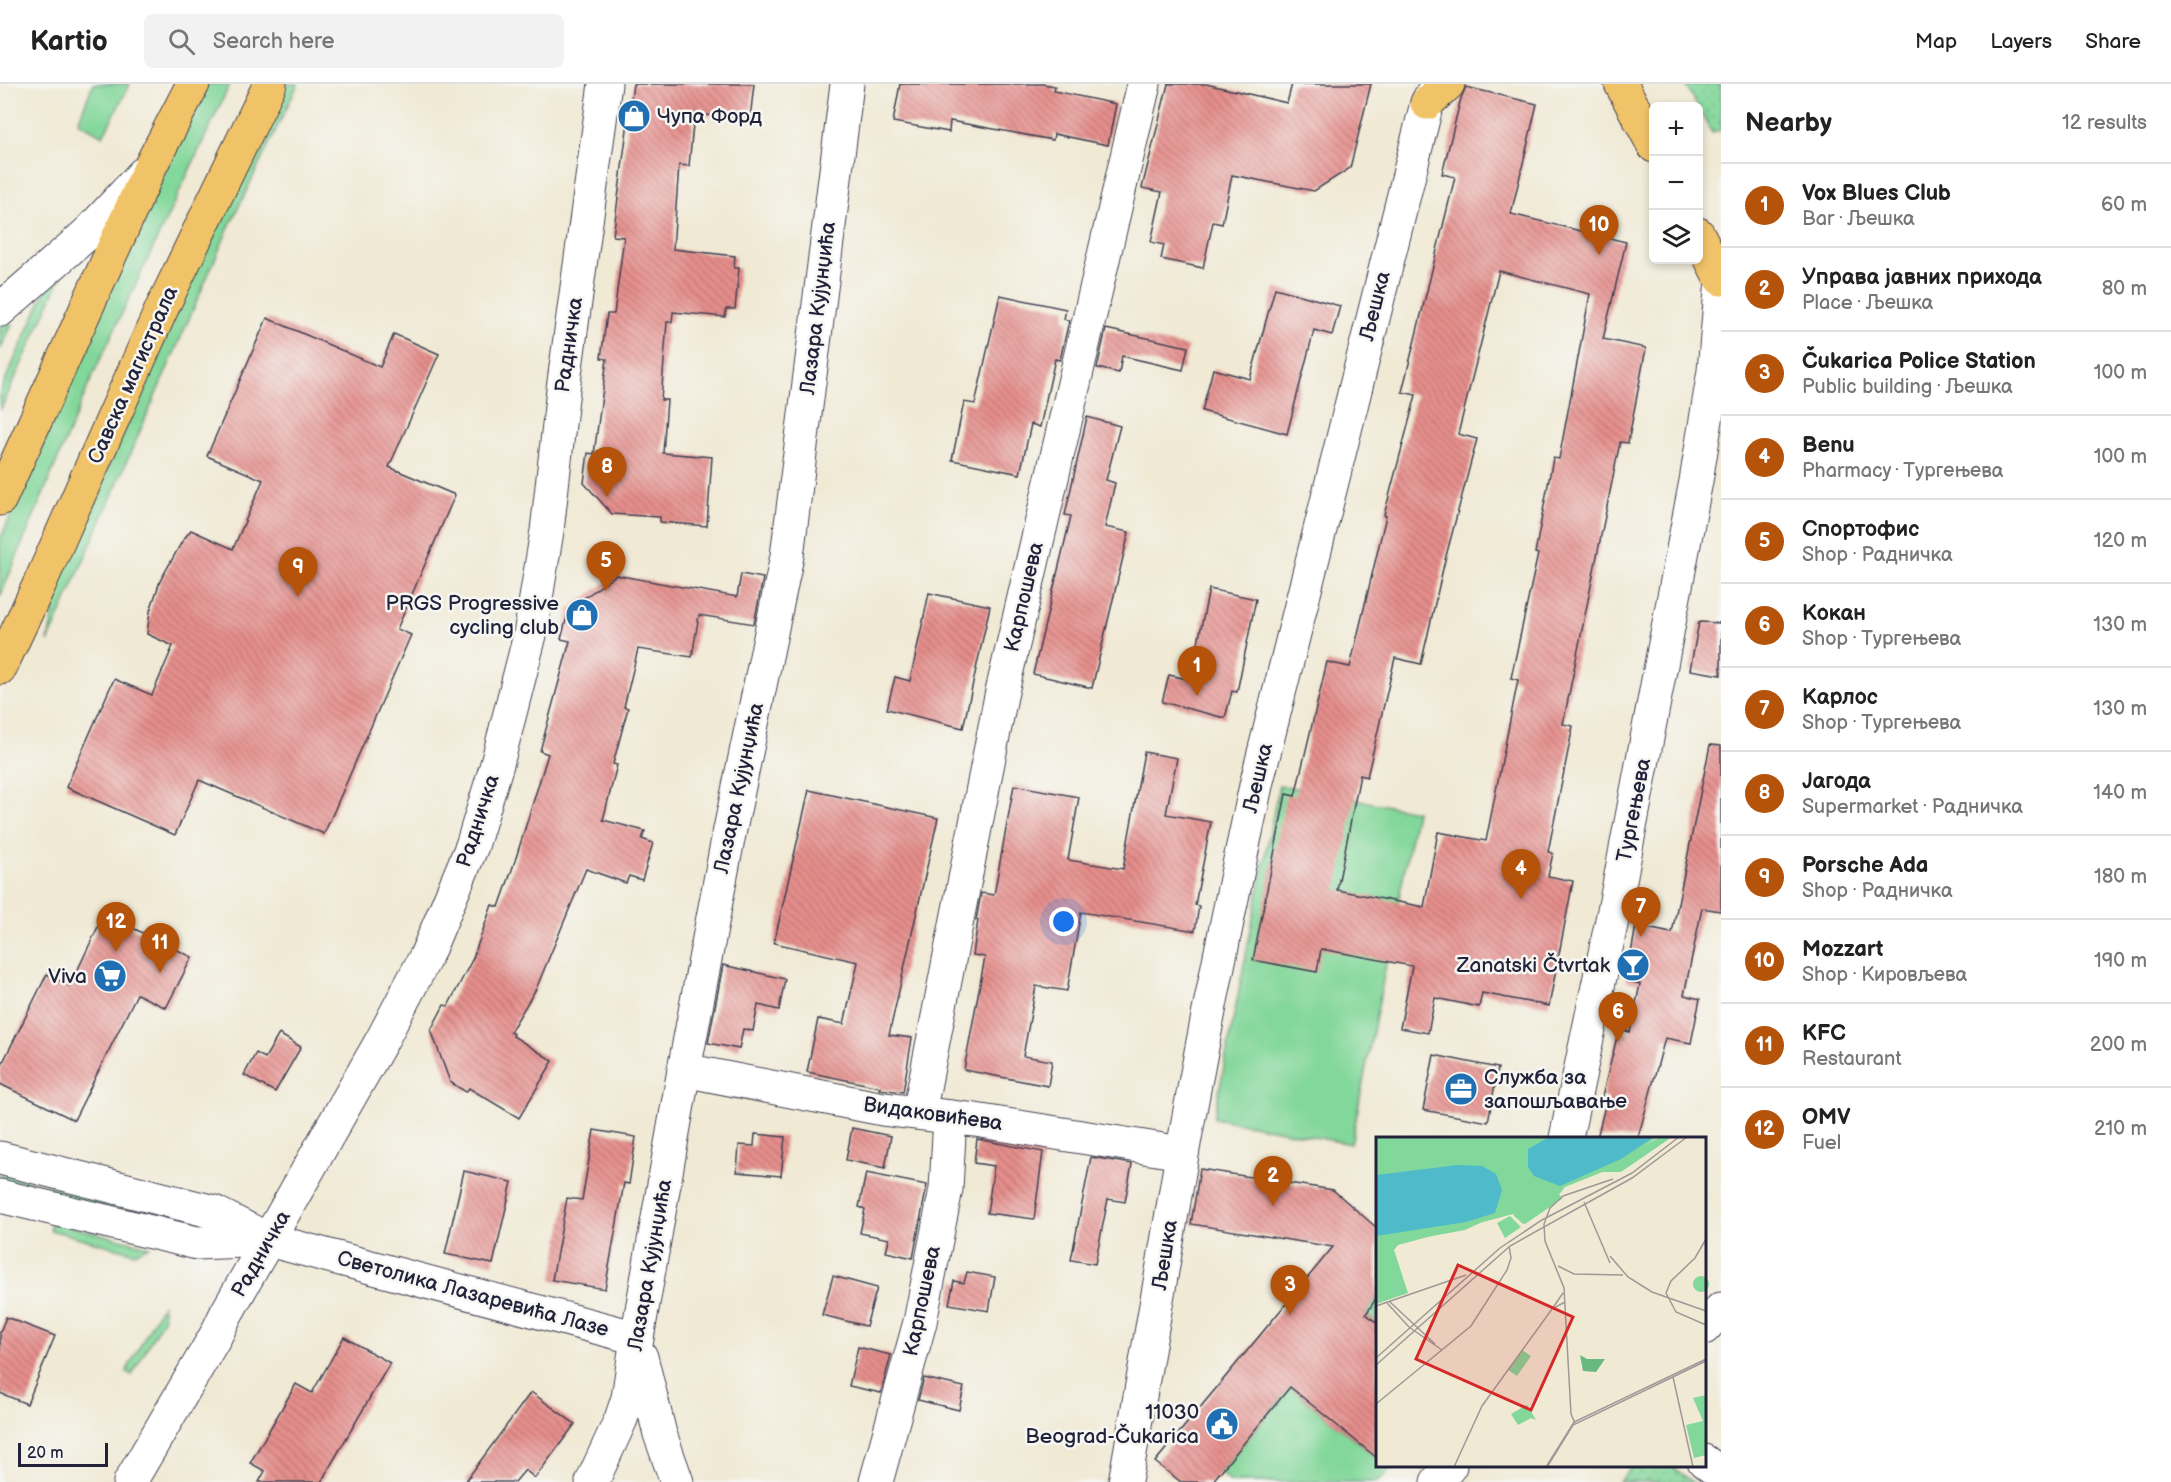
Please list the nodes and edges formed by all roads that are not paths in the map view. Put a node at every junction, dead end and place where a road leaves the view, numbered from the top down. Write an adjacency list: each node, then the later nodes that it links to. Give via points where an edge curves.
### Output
1 (193, 84): 9 (main road)
2 (270, 84): 17 (main road, Савска магистрала, via 162,308)
3 (605, 84): 24 (street, Радничка, via 547,531 530,635 497,764 472,846 426,956)
4 (847, 84): 18 (street, Лазара Кујунџића, via 787,556)
5 (1144, 84): 19 (street, Карпошева, via 1001,696)
6 (1621, 84): 8 (main road)
7 (1436, 89): 21 (street, Љешка, via 1304,587 1257,781)
8 (1649, 138)
9 (152, 163): 13 (street, via 89,232); 16 (main road)
10 (1703, 244): 11 (main road)
11 (1721, 279)
12 (1721, 290): 15 (street, Тургењева, via 1714,371)
13 (0, 310)
14 (1721, 454): 15 (street)
15 (1696, 481): 20 (street, Тургењева, via 1616,901)
16 (0, 500)
17 (0, 668)
18 (684, 1070): 19 (street, Видаковићева, via 883,1109); 27 (street, Лазара Кујунџића)
19 (935, 1115): 21 (street, Видаковићева); 34 (street, Карпошева, via 946,1189 920,1322)
20 (1566, 1137)
21 (1182, 1153): 35 (street, Љешка)
22 (0, 1158): 24 (street, Светолика Лазаревића Лазе, via 214,1212)
23 (0, 1196): 24 (street, Светолика Лазаревића Лазе, via 197,1243)
24 (268, 1240): 27 (street, Светолика Лазаревића Лазе); 31 (street, Радничка)
25 (1721, 1309): 26 (street)
26 (1706, 1326)
27 (637, 1338): 32 (street, Лазара Кујунџића, via 628,1398); 33 (street, Светолика Лазаревића Лазе, via 647,1388)
28 (1706, 1463): 30 (street)
29 (1449, 1467): 36 (street)
30 (1721, 1474)
31 (130, 1482)
32 (592, 1482)
33 (677, 1482)
34 (876, 1482)
35 (1125, 1482)
36 (1437, 1482)

